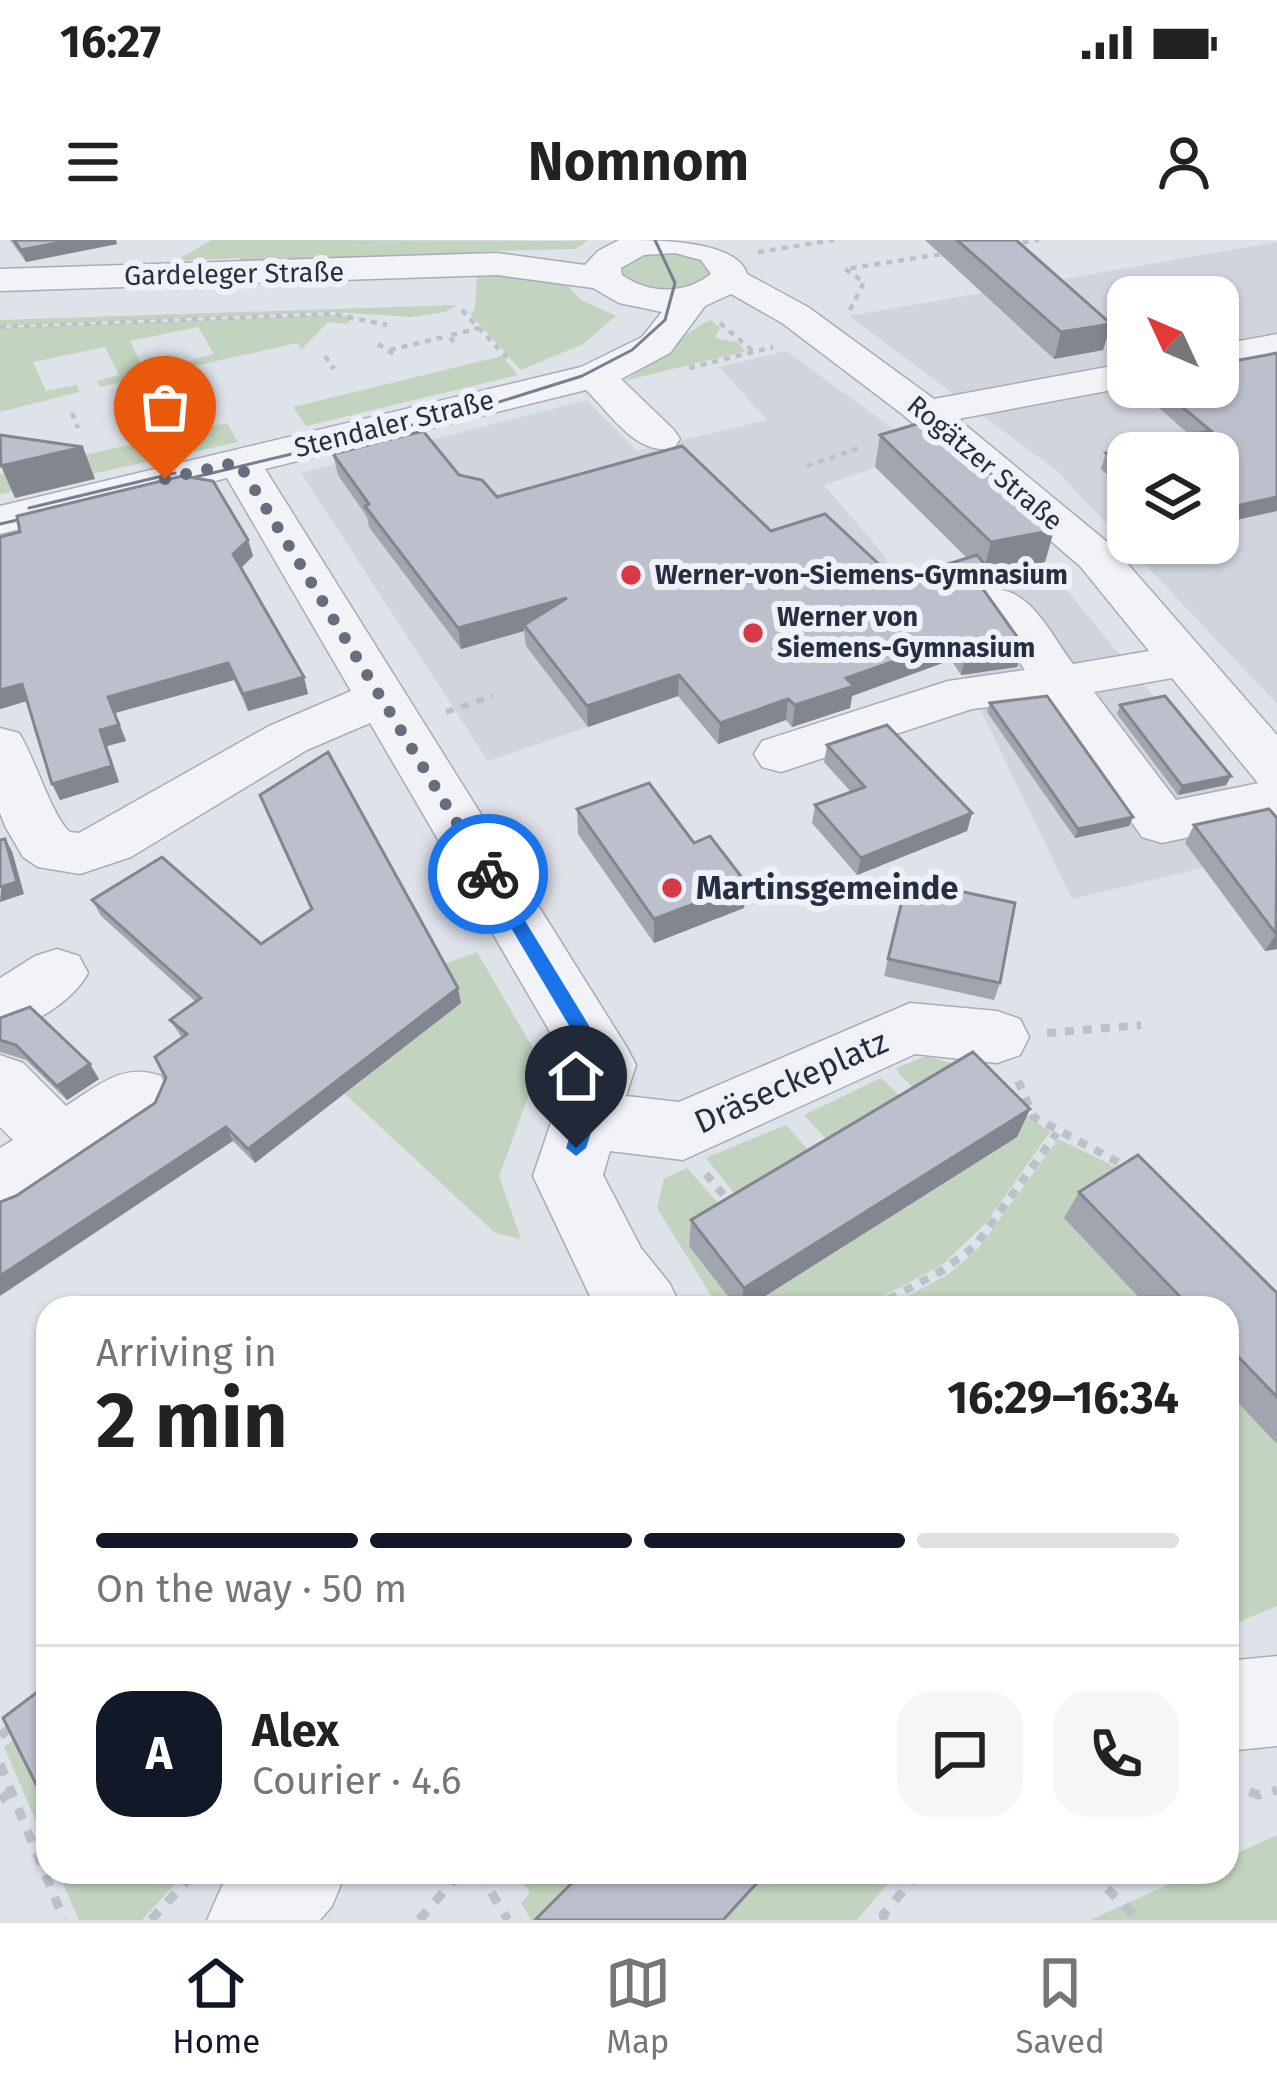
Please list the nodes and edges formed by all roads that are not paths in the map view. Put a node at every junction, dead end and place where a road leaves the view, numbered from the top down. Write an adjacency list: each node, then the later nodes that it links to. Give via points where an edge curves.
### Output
1 (618, 255): 2 (street); 3 (street, Gardeleger Straße, via 543,267); 4 (street)
2 (709, 265): 4 (street); 7 (street, Stendaler Straße, via 662,340); 10 (street, Rogätzer Straße, via 760,310 833,327)
3 (0, 280)
4 (638, 297): 9 (street, Stendaler Straße, via 647,320 623,343 581,367)
5 (1277, 346): 6 (street)
6 (1239, 353)
7 (595, 376): 9 (street, Stendaler Straße); 11 (street)
8 (1107, 378): 10 (street)
9 (516, 386): 12 (street, Stendaler Straße)
10 (927, 413): 15 (street, Rogätzer Straße, via 1096,556)
11 (659, 439)
12 (238, 462): 13 (street, Stendaler Straße); 17 (street)
13 (0, 520)
14 (1000, 602): 16 (street)
15 (1186, 660): 16 (street); 20 (street, Rogätzer Straße)
16 (1060, 682): 19 (street, via 965,693); 21 (street, via 1162,823)
17 (382, 698): 18 (street, via 288,738 111,843 82,852 38,838); 27 (street, via 603,1065)
18 (1, 742)
19 (781, 754)
20 (1277, 770)
21 (1277, 800)
22 (57, 973): 23 (street)
23 (0, 1010)
24 (997, 1037): 27 (street, Dräseckeplatz, via 910,1028 683,1131)
25 (0, 1082): 28 (street)
26 (137, 1095): 28 (street)
27 (585, 1120): 30 (street, via 568,1176)
28 (61, 1146): 29 (street)
29 (0, 1185)
30 (635, 1296)
31 (1277, 1701): 32 (street)
32 (1239, 1705)
33 (288, 1884): 34 (street)
34 (256, 1920)

